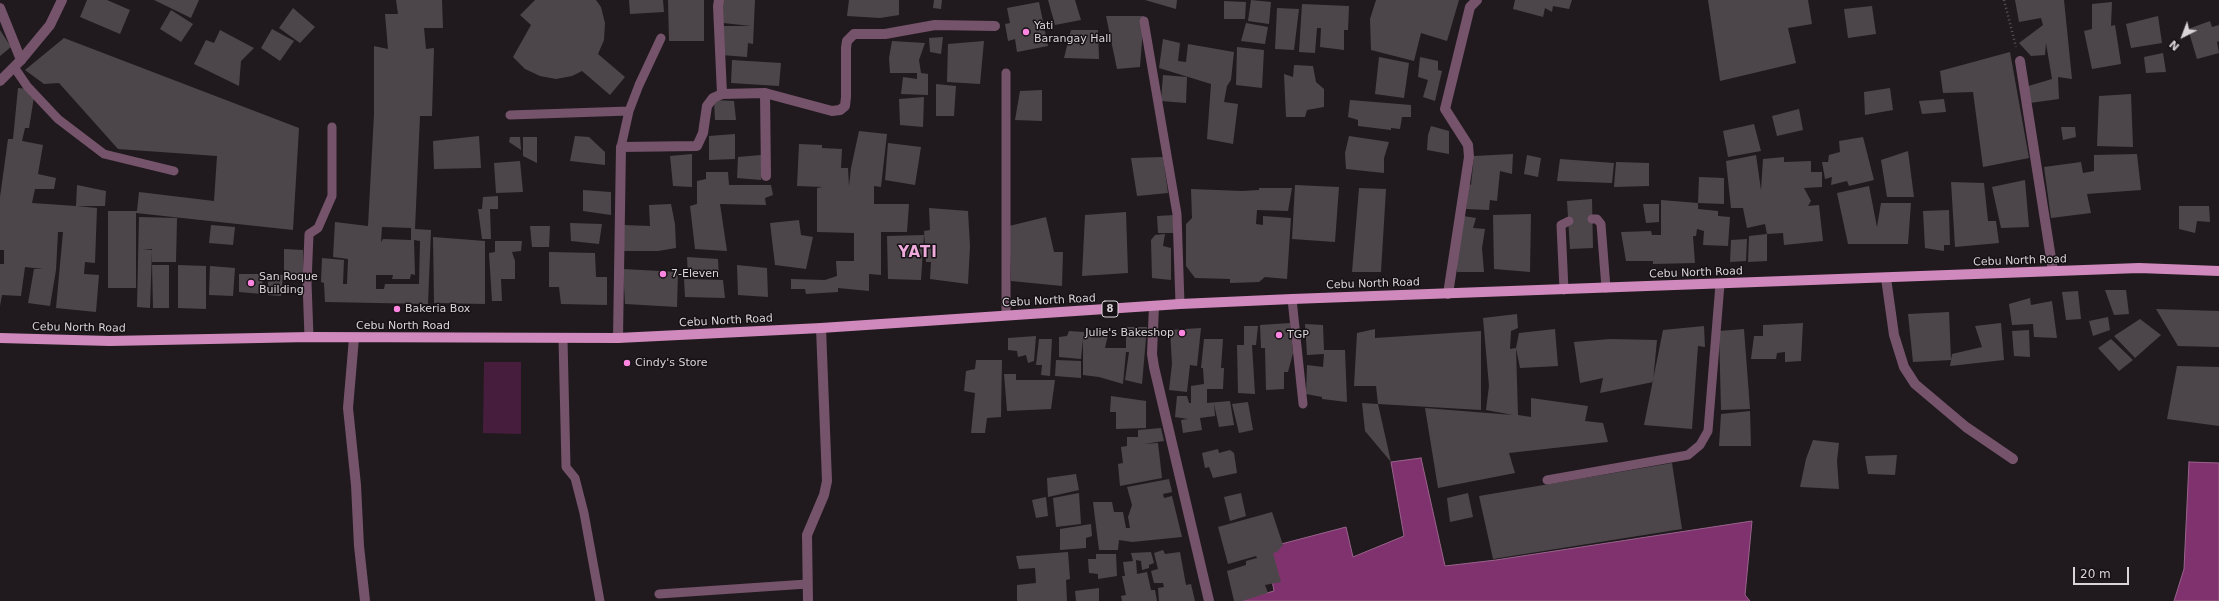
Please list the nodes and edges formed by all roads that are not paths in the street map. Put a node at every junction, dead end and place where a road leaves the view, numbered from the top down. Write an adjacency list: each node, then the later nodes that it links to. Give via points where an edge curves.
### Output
1 (62, 0): 8 (street, via 50,25)
2 (719, 0): 14 (street)
3 (1478, 0): 29 (street, via 1470,7 1445,109 1468,145 1469,157)
4 (0, 8): 8 (street)
5 (1144, 21): 31 (lane, via 1177,214)
6 (995, 26): 13 (street, via 935,26 885,34 854,34 847,41 846,97 845,106 840,110 832,111)
7 (661, 38): 15 (lane, via 638,85)
8 (21, 60): 10 (street)
9 (2020, 61): 23 (street)
10 (14, 67): 12 (street); 19 (lane, via 58,119 104,154)
11 (1006, 72): 33 (lane)
12 (0, 81)
13 (765, 93): 14 (street); 20 (street)
14 (722, 94): 18 (street, via 713,98 706,106 703,133 697,146)
15 (629, 111): 16 (lane); 18 (lane)
16 (510, 115)
17 (332, 127): 35 (lane, via 332,196 318,228 309,234)
18 (621, 147): 38 (street)
19 (174, 171)
20 (766, 176)
21 (1592, 219): 27 (lane, via 1597,219 1601,224)
22 (1568, 221): 28 (lane, via 1561,226)
23 (2053, 271): 24 (main road, Cebu North Road / 8, via 2139,268); 25 (main road, Cebu North Road / 8)
24 (2219, 271)
25 (1886, 278): 26 (main road, Cebu North Road / 8); 41 (street, via 1894,335 1904,367 1915,384 1966,427)
26 (1720, 284): 27 (main road, Cebu North Road / 8); 42 (lane, via 1708,431 1700,445 1688,454)
27 (1606, 288): 28 (main road, Cebu North Road / 8)
28 (1564, 290): 29 (main road, Cebu North Road / 8)
29 (1448, 294): 30 (main road, Cebu North Road / 8)
30 (1292, 299): 31 (main road, Cebu North Road / 8); 40 (lane)
31 (1180, 304): 32 (main road, Cebu North Road / 8)
32 (1154, 306): 33 (main road, Cebu North Road / 8); 48 (street, via 1154,367)
33 (1006, 315): 34 (main road, Cebu North Road / 8)
34 (821, 328): 38 (main road, Cebu North Road / 8); 43 (street, via 827,481 820,508 807,535)
35 (309, 337): 36 (main road, Cebu North Road / 8, via 110,341); 37 (main road, Cebu North Road / 8)
36 (0, 338)
37 (354, 338): 39 (main road, Cebu North Road / 8); 45 (street, via 348,408)
38 (618, 338): 39 (main road, Cebu North Road / 8)
39 (563, 339): 46 (lane, via 566,467 575,478 584,513)
40 (1303, 404)
41 (2013, 460)
42 (1547, 480)
43 (806, 584): 44 (lane); 47 (street)
44 (659, 594)
45 (365, 601)
46 (600, 601)
47 (808, 601)
48 (1209, 601)

